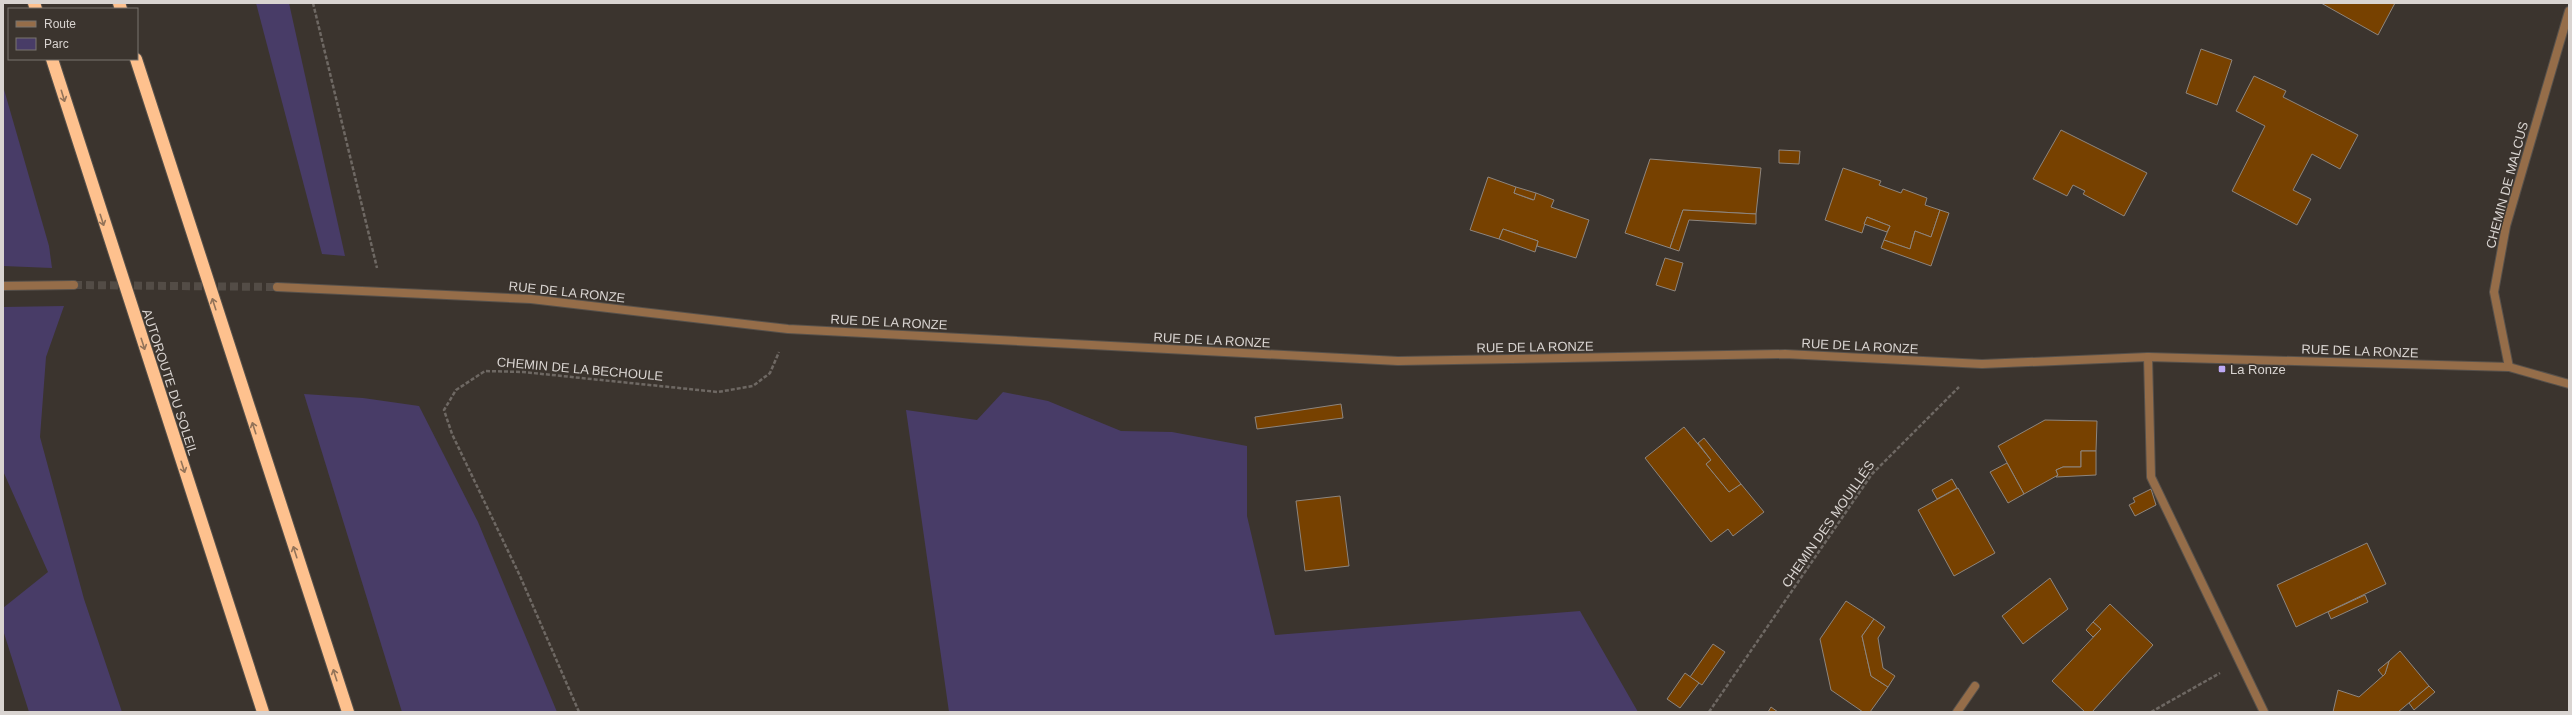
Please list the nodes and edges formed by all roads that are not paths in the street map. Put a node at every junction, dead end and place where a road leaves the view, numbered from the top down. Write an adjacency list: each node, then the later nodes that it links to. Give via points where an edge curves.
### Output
1 (2569, 11): 8 (street, CHEMIN DE MALCUS, via 2506,226 2494,292)
2 (52, 60): 11 (highway, AUTOROUTE DU SOLEIL, one-way to 11)
3 (136, 60): 12 (highway, one-way to 3)
4 (74, 285): 5 (street)
5 (3, 286)
6 (277, 287): 7 (street, RUE DE LA RONZE, via 531,299 788,329 1398,361 1785,354 1982,364)
7 (2148, 357): 8 (street, RUE DE LA RONZE); 14 (street, via 2151,478)
8 (2509, 367): 9 (street, RUE DE LA RONZE)
9 (2569, 384)
10 (1975, 686): 13 (street)
11 (263, 712)
12 (348, 712)
13 (1957, 712)
14 (2264, 712)

